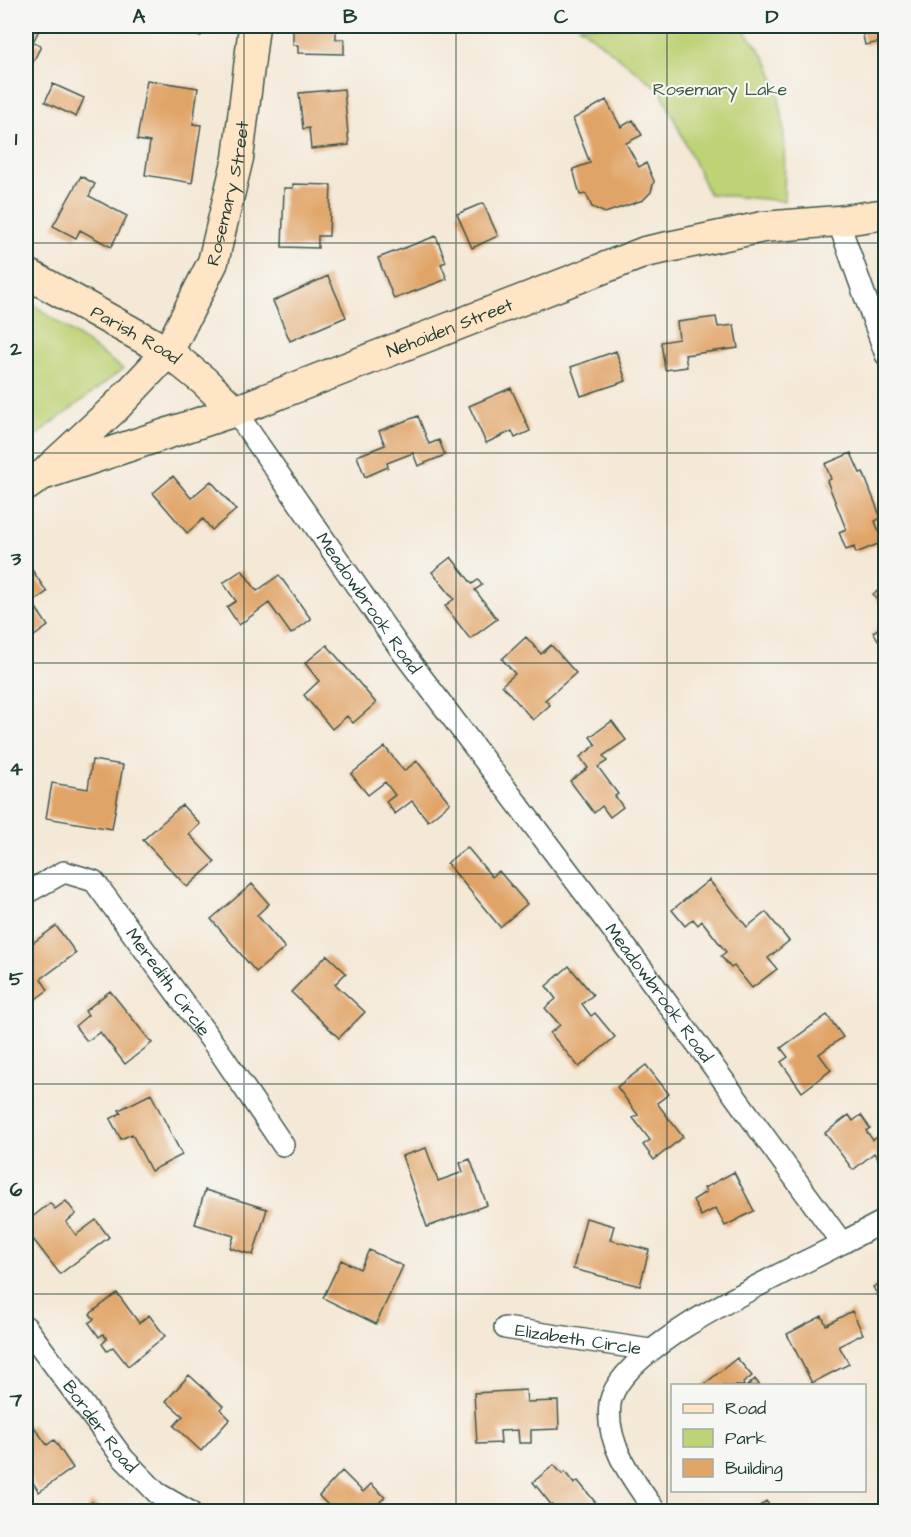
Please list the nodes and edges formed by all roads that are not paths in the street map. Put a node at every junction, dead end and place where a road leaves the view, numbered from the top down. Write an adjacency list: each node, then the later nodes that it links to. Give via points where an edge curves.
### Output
1 (254, 26): 5 (street, Rosemary Street, via 238,158 213,262)
2 (885, 214): 3 (street, Nehoiden Street)
3 (838, 221): 6 (street); 7 (street, Nehoiden Street, via 763,227 645,252)
4 (26, 273): 5 (street, Parish Road)
5 (168, 352): 7 (street, Parish Road); 8 (street, Rosemary Street, via 116,407)
6 (885, 355)
7 (235, 411): 8 (street, Nehoiden Street); 12 (street, Meadowbrook Road, via 401,650 643,970)
8 (34, 481)
9 (26, 893): 10 (street, Meredith Circle, via 64,872 94,881)
10 (283, 1145)
11 (885, 1220): 12 (street)
12 (842, 1243): 15 (street, via 685,1326)
13 (26, 1327): 16 (street, Border Road, via 123,1458 157,1492)
14 (505, 1328): 15 (street, Elizabeth Circle)
15 (650, 1350): 17 (street, via 619,1380 610,1404 612,1427 624,1467)
16 (190, 1512)
17 (656, 1512)

